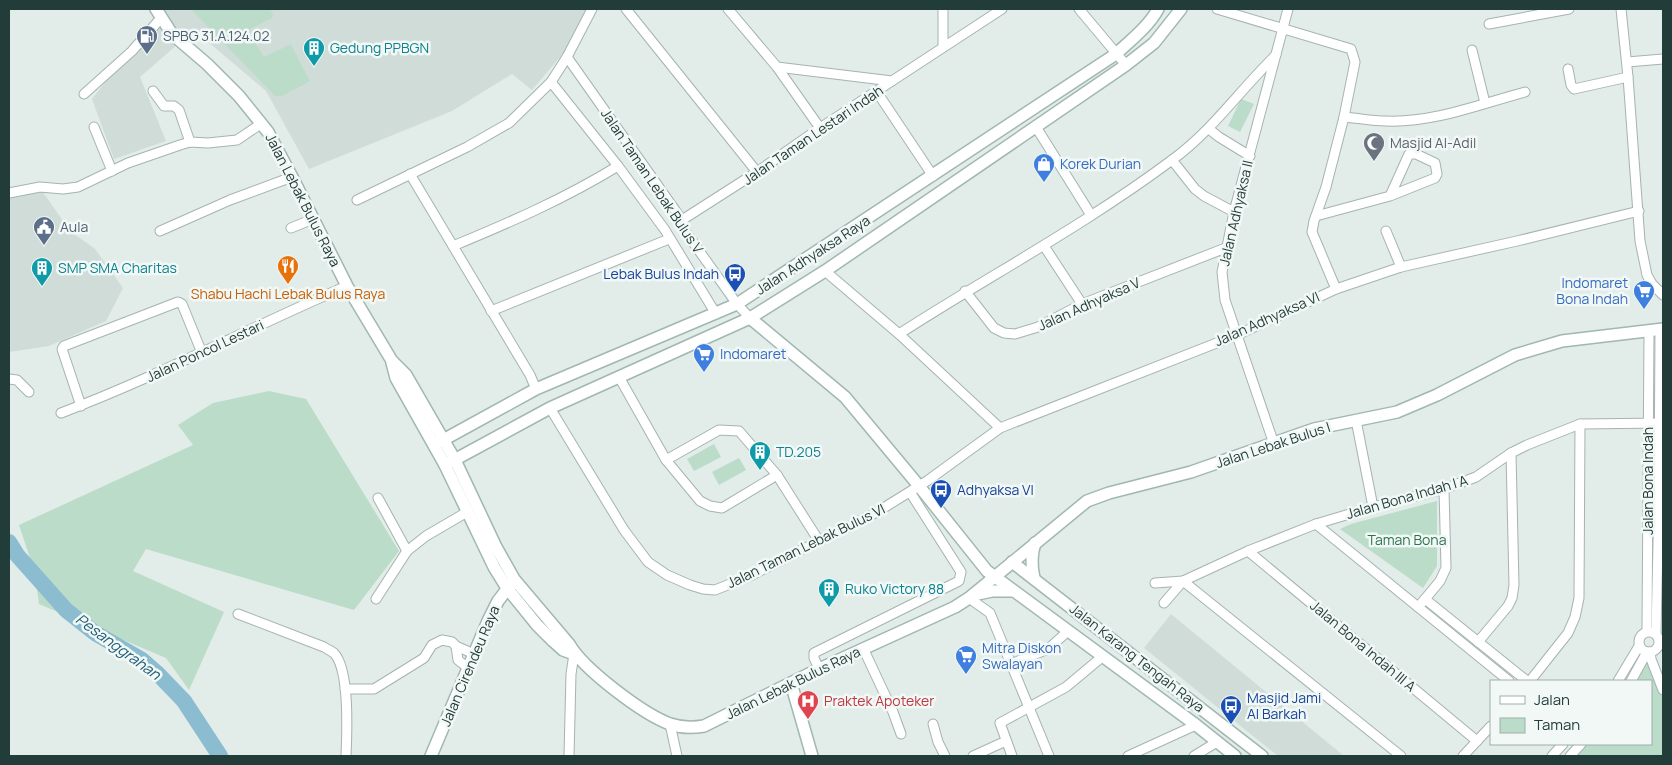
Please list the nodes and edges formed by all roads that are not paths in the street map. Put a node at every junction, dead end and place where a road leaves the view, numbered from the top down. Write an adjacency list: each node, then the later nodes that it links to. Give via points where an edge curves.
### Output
1 (592, 9): 20 (street)
2 (626, 9): 45 (street)
3 (728, 9): 24 (street)
4 (943, 9): 16 (street)
5 (1002, 9): 16 (street, Jalan Taman Lestari Indah)
6 (1079, 9): 18 (street)
7 (1158, 9): 18 (main road, Jalan Adhyaksa Raya)
8 (1180, 9): 23 (main road, Jalan Adhyaksa Raya, via 1154,43)
9 (1217, 9): 15 (street)
10 (1288, 9): 15 (street, Jalan Adhyaksa II)
11 (1569, 9): 14 (street)
12 (1620, 9): 22 (street)
13 (158, 14): 32 (street, via 132,51); 35 (main road, Jalan Lebak Bulus Raya, via 172,34 207,64)
14 (1489, 24)
15 (1282, 29): 19 (street, Jalan Adhyaksa II); 34 (street, via 1351,50 1355,62)
16 (943, 48): 27 (street, Jalan Taman Lestari Indah)
17 (1472, 50): 33 (street)
18 (1116, 54): 23 (street); 47 (main road, Jalan Adhyaksa Raya)
19 (1276, 55): 39 (street); 41 (street, Jalan Adhyaksa II)
20 (567, 57): 28 (street); 57 (street, Jalan Taman Lebak Bulus V)
21 (1663, 59): 22 (street)
22 (1627, 62): 26 (street)
23 (1126, 64): 37 (main road, Jalan Adhyaksa Raya)
24 (777, 67): 27 (street); 38 (street)
25 (1568, 69): 26 (street, via 1574,89)
26 (1628, 77): 52 (street)
27 (892, 81): 30 (street, Jalan Taman Lestari Indah)
28 (552, 82): 43 (street, Jalan Taman Lebak Bulus V); 46 (street, via 498,130)
29 (153, 91): 40 (street, via 164,106 174,106 179,110)
30 (876, 92): 38 (street, Jalan Taman Lestari Indah); 47 (street)
31 (1525, 92): 33 (street)
32 (84, 94)
33 (1485, 103): 34 (street, via 1444,115 1411,120)
34 (1344, 117): 55 (street)
35 (262, 123): 40 (street, via 237,140 208,144); 48 (main road, Jalan Lebak Bulus Raya)
36 (94, 127): 44 (street)
37 (1036, 127): 54 (street); 66 (main road, Jalan Adhyaksa Raya)
38 (820, 128): 45 (street, Jalan Taman Lestari Indah)
39 (1209, 129): 41 (street); 42 (street)
40 (190, 142): 44 (street)
41 (1250, 156): 53 (street, Jalan Adhyaksa II)
42 (1172, 160): 53 (street, via 1195,189); 54 (street)
43 (618, 166): 61 (street, Jalan Taman Lebak Bulus V); 62 (street, via 540,209)
44 (112, 171): 49 (street, via 78,187 40,187)
45 (757, 172): 57 (street, Jalan Taman Lestari Indah)
46 (410, 174): 51 (street); 62 (street)
47 (933, 176): 71 (main road, Jalan Adhyaksa Raya)
48 (292, 177): 56 (main road, Jalan Lebak Bulus Raya); 59 (street)
49 (9, 192)
50 (1390, 196): 50 (street, via 1435,178 1435,163 1409,154); 55 (street)
51 (357, 200)
52 (1639, 211): 65 (street, Jalan Adhyaksa VI); 70 (street, via 1640,241 1646,269 1652,284)
53 (1234, 212): 64 (street, Jalan Adhyaksa II)
54 (1091, 214): 63 (street)
55 (1316, 216): 68 (street, via 1312,232)
56 (313, 219): 58 (street); 67 (main road, Jalan Lebak Bulus Raya)
57 (682, 220): 71 (street, Jalan Taman Lebak Bulus V, via 686,231)
58 (291, 228)
59 (160, 231)
60 (1386, 231): 65 (street)
61 (669, 239): 73 (street); 74 (street, Jalan Taman Lebak Bulus V)
62 (453, 246): 73 (street)
63 (1044, 246): 69 (street); 72 (street)
64 (1228, 247): 72 (street, Jalan Adhyaksa V); 78 (street, Jalan Adhyaksa II, via 1222,285)
65 (1401, 266): 68 (street, Jalan Adhyaksa VI)
66 (825, 271): 75 (main road, Jalan Adhyaksa Raya); 77 (street)
67 (347, 286): 79 (street, Jalan Poncol Lestari); 93 (main road, Jalan Lebak Bulus Raya, via 392,361 406,375)
68 (1336, 289): 78 (street, Jalan Adhyaksa VI)
69 (965, 291): 72 (street, Jalan Adhyaksa V, via 994,328 1004,333 1016,334 1038,327); 77 (street)
70 (1663, 295)
71 (737, 304): 74 (main road, Jalan Adhyaksa Raya); 75 (street, Jalan Taman Lebak Bulus V)
72 (1082, 304)
73 (491, 311): 82 (street)
74 (716, 314): 82 (main road, Jalan Adhyaksa Raya)
75 (750, 318): 80 (main road, Jalan Adhyaksa Raya); 100 (main road, via 845,397)
76 (1657, 330): 87 (main road, Jalan Lebak Bulus I, via 1562,341 1515,355 1397,412); 88 (street, Jalan Bona Indah); 90 (street, Jalan Bona Indah)
77 (899, 334): 91 (street)
78 (1237, 335): 91 (street, Jalan Adhyaksa VI); 94 (street, Jalan Adhyaksa II)
79 (202, 353): 84 (street, Jalan Poncol Lestari); 84 (street, via 182,304 178,302 64,346 62,349)
80 (619, 377): 85 (main road, Jalan Adhyaksa Raya); 97 (street)
81 (9, 379): 83 (street, via 17,380)
82 (536, 389): 92 (main road, Jalan Adhyaksa Raya)
83 (30, 392)
84 (82, 406): 86 (street, Jalan Poncol Lestari)
85 (550, 408): 96 (main road, Jalan Adhyaksa Raya); 107 (street, Jalan Taman Lebak Bulus VI, via 624,530 648,562 667,575 690,585 715,590)
86 (62, 413)
87 (1356, 420): 94 (main road, Jalan Lebak Bulus I, via 1314,429); 104 (street)
88 (1661, 423): 90 (street, Jalan Bona Indah I A); 102 (street, Jalan Bona Indah)
89 (1580, 424): 90 (street, Jalan Bona Indah I A); 95 (street, Jalan Bona Indah I A); 143 (street, via 1579,598 1568,633)
90 (1648, 424): 126 (street, Jalan Bona Indah)
91 (1000, 428): 100 (street, Jalan Adhyaksa VI)
92 (457, 433): 93 (main road, Jalan Adhyaksa Raya); 96 (main road, via 454,447)
93 (438, 443): 98 (main road, Jalan Lebak Bulus Raya)
94 (1274, 444): 108 (main road, Jalan Lebak Bulus I, via 1191,472 1087,501)
95 (1511, 453): 101 (street, Jalan Bona Indah I A, via 1476,477); 129 (street, via 1512,598)
96 (465, 454): 98 (main road, Jalan Adhyaksa Raya)
97 (666, 460): 99 (street, via 719,430 733,429 739,431); 99 (street, via 700,501 716,508 722,508)
98 (450, 463): 105 (main road, Jalan Lebak Bulus Raya); 116 (main road, Jalan Lebak Bulus Raya, via 496,547)
99 (778, 475): 107 (street)
100 (915, 489): 107 (street, Jalan Taman Lebak Bulus VI); 112 (main road); 140 (street, via 961,572 959,581 814,653)
101 (1444, 489): 104 (street, Jalan Bona Indah I A); 122 (street, via 1446,568)
102 (1661, 496): 128 (street, Jalan Bona Indah)
103 (378, 498): 109 (street)
104 (1373, 507): 106 (street, Jalan Bona Indah I A)
105 (467, 512): 109 (street); 116 (main road, Jalan Lebak Bulus Raya, via 494,567)
106 (1316, 524): 110 (street, Jalan Bona Indah I A); 124 (street)
107 (819, 541)
108 (1036, 541): 111 (main road, Jalan Lebak Bulus I); 114 (main road, via 1031,566)
109 (407, 551): 121 (street)
110 (1248, 551): 115 (street, Jalan Bona Indah I A); 156 (street, Jalan Bona Indah III A)
111 (1012, 562): 113 (main road, Jalan Lebak Bulus Raya); 114 (main road, Jalan Karang Tengah Raya)
112 (981, 565): 113 (main road); 117 (main road, via 984,575)
113 (994, 576): 117 (main road, Jalan Lebak Bulus Raya); 118 (main road, Jalan Karang Tengah Raya)
114 (1034, 578): 172 (main road, Jalan Karang Tengah Raya)
115 (1183, 581): 119 (street, Jalan Bona Indah I A); 119 (street, Jalan Bona Indah I A, via 1159,583); 173 (street)
116 (511, 584): 134 (main road, Jalan Cirendeu Raya, via 488,621); 135 (main road, Jalan Lebak Bulus Raya, via 569,644)
117 (982, 586): 120 (main road, Jalan Lebak Bulus Raya)
118 (1014, 591): 120 (main road, via 992,591); 127 (main road, Jalan Karang Tengah Raya)
119 (1172, 594): 123 (street, Jalan Bona Indah I A)
120 (970, 597): 132 (main road, Jalan Lebak Bulus Raya, via 955,607); 138 (street, via 990,613)
121 (376, 599)
122 (1425, 599): 124 (street); 129 (street)
123 (1164, 603)
124 (1418, 607): 141 (street)
125 (238, 614): 147 (street, via 324,647 334,654 341,666)
126 (1647, 631): 128 (street); 133 (street, via 1638,639)
127 (1067, 632): 137 (main road, Jalan Karang Tengah Raya); 138 (street, via 1048,649)
128 (1656, 634): 130 (street)
129 (1478, 642): 142 (street)
130 (1659, 644): 133 (street, via 1656,650); 136 (street)
131 (456, 646): 134 (street); 139 (street, via 458,660); 147 (street, via 447,641 437,642 424,658 374,689)
132 (863, 648): 140 (main road, Jalan Lebak Bulus Raya); 154 (street)
133 (1645, 650): 144 (street); 145 (street); 148 (street)
134 (474, 654): 139 (main road, Jalan Cirendeu Raya)
135 (574, 654): 150 (main road, Jalan Lebak Bulus Raya, via 616,690); 162 (street)
136 (1663, 655)
137 (1102, 657): 149 (street, via 1066,687); 152 (main road, Jalan Karang Tengah Raya)
138 (1011, 664): 149 (street)
139 (468, 668): 161 (main road, Jalan Cirendeu Raya)
140 (819, 669): 146 (main road, Jalan Lebak Bulus Raya)
141 (1508, 680)
142 (1527, 680)
143 (1529, 680)
144 (1619, 680)
145 (1631, 680)
146 (790, 683): 150 (main road, Jalan Lebak Bulus Raya, via 704,726 692,728); 164 (main road)
147 (345, 689): 160 (street)
148 (1663, 690)
149 (1029, 708): 155 (street, via 1000,723); 168 (street)
150 (670, 724): 163 (street)
151 (933, 724): 165 (street)
152 (1196, 725): 157 (main road, Jalan Karang Tengah Raya); 169 (street)
153 (1490, 727): 156 (street)
154 (902, 734)
155 (1006, 741): 166 (street); 167 (street)
156 (1477, 741): 174 (street)
157 (1217, 742): 170 (street); 171 (main road, Jalan Karang Tengah Raya)
158 (1562, 745): 175 (street)
159 (1580, 745): 176 (street)
160 (346, 756)
161 (431, 756)
162 (569, 756)
163 (677, 756)
164 (812, 756)
165 (945, 756)
166 (974, 756)
167 (1012, 756)
168 (1049, 756)
169 (1128, 756)
170 (1194, 756)
171 (1235, 756)
172 (1262, 756)
173 (1401, 756)
174 (1464, 756)
175 (1552, 756)
176 (1570, 756)

